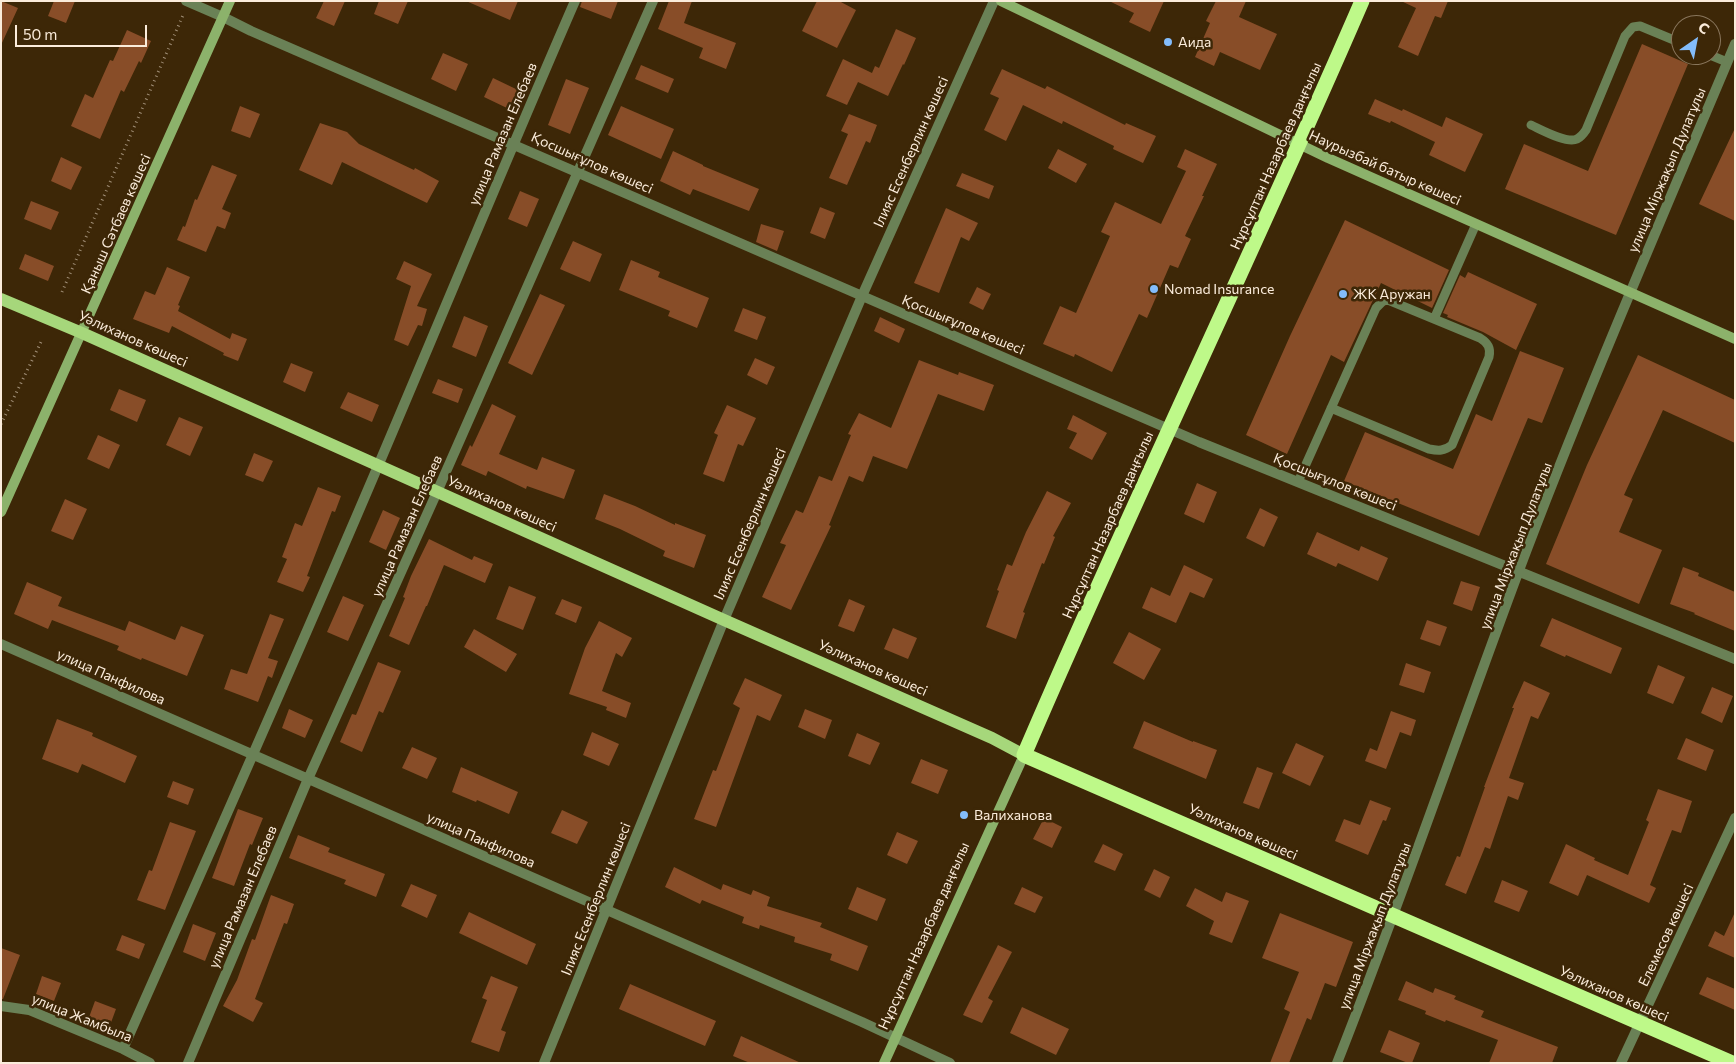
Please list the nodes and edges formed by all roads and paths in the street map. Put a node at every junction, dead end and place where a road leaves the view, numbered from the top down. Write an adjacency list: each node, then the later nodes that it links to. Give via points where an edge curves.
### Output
1 (230, 1): 8 (street, Қаныш Сәтбаев көшесі)
2 (575, 1): 14 (street, улица Рамазан Елебаев)
3 (653, 1): 16 (street, улица Рамазан Елебаев)
4 (994, 1): 20 (street, Ілияс Есенберлин көшесі)
5 (1000, 1): 15 (street, Наурызбай батыр көшесі)
6 (1362, 1): 15 (highway, Нұрсұлтан Назарбаев даңғылы)
7 (188, 2): 8 (street, Қосшығұлов көшесі); 18 (path)
8 (223, 17): 14 (street, Қосшығұлов көшесі); 23 (street, Қаныш Сәтбаев көшесі)
9 (1671, 39): 13 (lane, via 1640,26 1633,27 1625,36 1586,130 1577,140 1570,141)
10 (1735, 44): 12 (street, улица Міржақып Дулатұлы)
11 (1721, 60): 12 (lane)
12 (1727, 62): 19 (street, улица Міржақып Дулатұлы)
13 (1531, 125)
14 (513, 144): 16 (street, Қосшығұлов көшесі); 29 (street, улица Рамазан Елебаев)
15 (1300, 145): 17 (street, Наурызбай батыр көшесі); 28 (highway, Нұрсұлтан Назарбаев даңғылы)
16 (577, 172): 20 (street, Қосшығұлов көшесі); 31 (street, улица Рамазан Елебаев)
17 (1476, 224): 19 (street, Наурызбай батыр көшесі); 22 (lane)
18 (62, 292)
19 (1630, 292): 24 (street, Наурызбай батыр көшесі); 33 (street, улица Міржақып Дулатұлы)
20 (862, 296): 28 (street, Қосшығұлов көшесі); 34 (street, Ілияс Есенберлин көшесі)
21 (1, 299): 23 (main road, Уәлиханов көшесі)
22 (1434, 319): 26 (lane, via 1393,301 1379,304); 26 (lane, via 1485,341 1490,351 1452,444 1445,450 1429,449)
23 (82, 333): 29 (main road, Уәлиханов көшесі); 32 (street, Қаныш Сәтбаев көшесі)
24 (1735, 339)
25 (41, 342): 27 (path)
26 (1331, 408): 30 (lane)
27 (1, 424)
28 (1169, 429): 30 (street, Қосшығұлов көшесі); 38 (highway, Нұрсұлтан Назарбаев даңғылы)
29 (378, 466): 31 (main road, Уәлиханов көшесі); 37 (street, улица Рамазан Елебаев)
30 (1298, 482): 33 (street, Қосшығұлов көшесі)
31 (437, 492): 34 (main road, Уәлиханов көшесі); 39 (street, улица Рамазан Елебаев)
32 (1, 512)
33 (1519, 572): 36 (street, Қосшығұлов көшесі); 42 (street, улица Міржақып Дулатұлы)
34 (724, 620): 38 (main road, Уәлиханов көшесі); 41 (street, Ілияс Есенберлин көшесі)
35 (1, 644): 37 (street, улица Панфилова)
36 (1735, 659)
37 (253, 755): 39 (street, улица Панфилова); 46 (street, улица Рамазан Елебаев)
38 (1024, 755): 42 (highway, Уәлиханов көшесі); 45 (street, Нұрсұлтан Назарбаев даңғылы)
39 (308, 779): 41 (street, улица Панфилова); 48 (street, улица Рамазан Елебаев)
40 (1735, 818): 44 (street, Елемесов көшесі)
41 (606, 910): 45 (street, улица Панфилова); 49 (street, Ілияс Есенберлин көшесі)
42 (1394, 916): 44 (highway, Уәлиханов көшесі); 52 (street, улица Міржақып Дулатұлы)
43 (1, 1006): 46 (street, улица Жамбыла, via 29,1010)
44 (1640, 1023): 53 (street, Елемесов көшесі); 54 (highway, Уәлиханов көшесі)
45 (896, 1037): 50 (street, Нұрсұлтан Назарбаев даңғылы); 51 (street, улица Панфилова)
46 (123, 1049): 47 (street, улица Жамбыла)
47 (150, 1063)
48 (188, 1063)
49 (544, 1063)
50 (884, 1063)
51 (950, 1063)
52 (1337, 1063)
53 (1621, 1063)
54 (1732, 1063)

